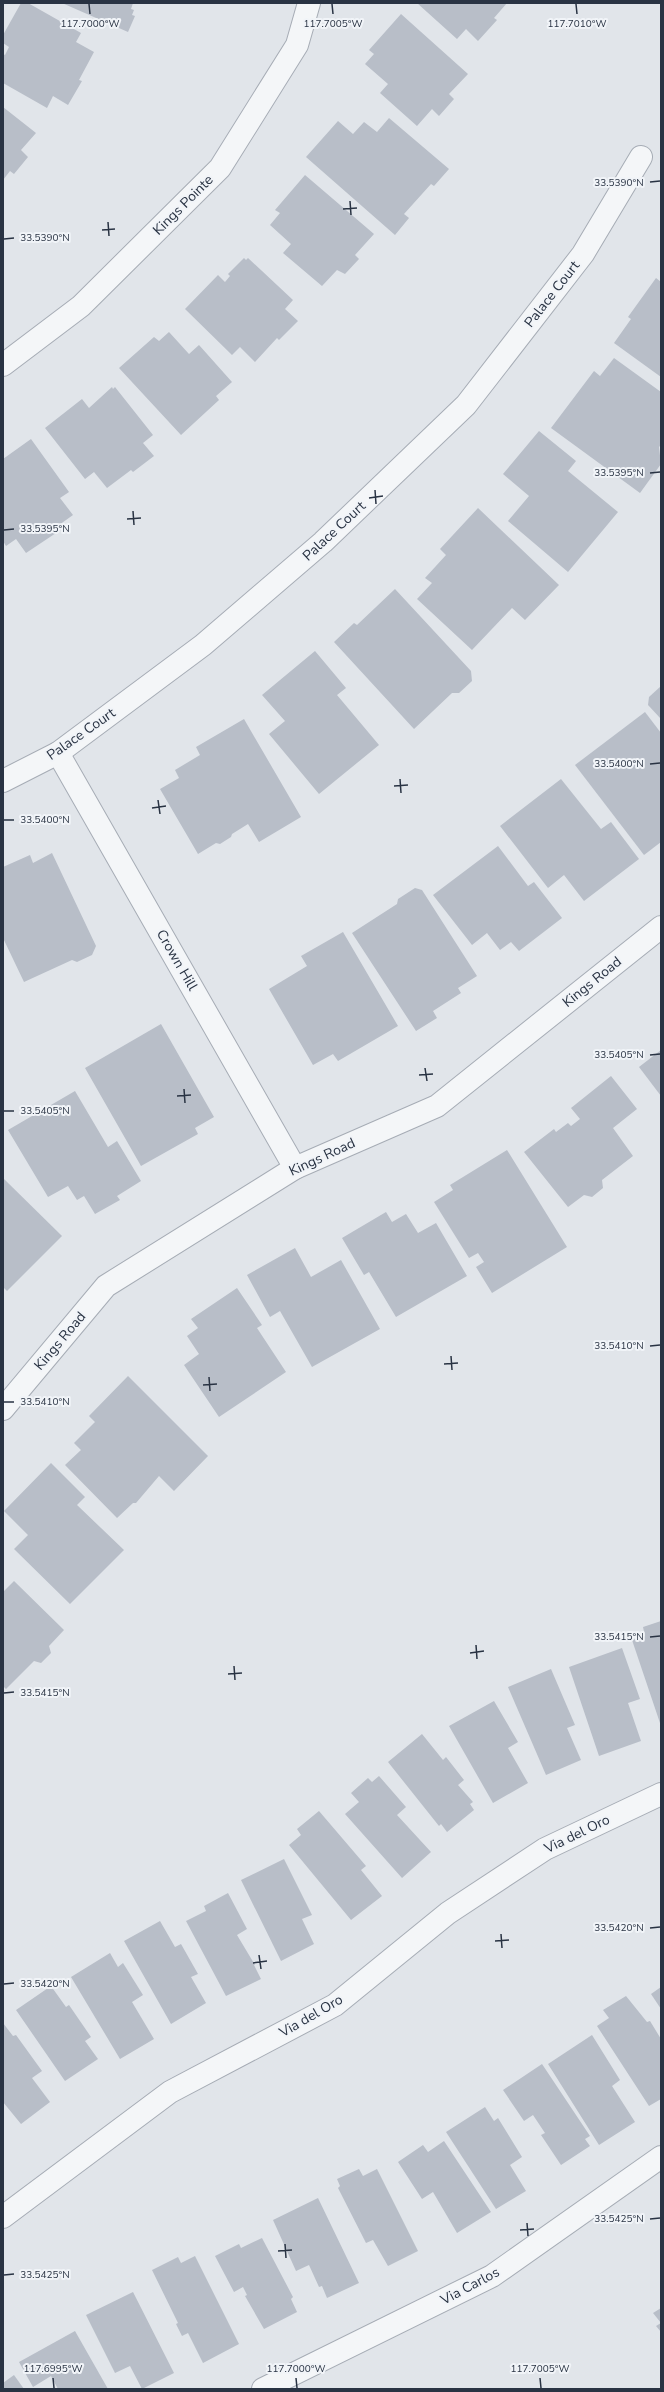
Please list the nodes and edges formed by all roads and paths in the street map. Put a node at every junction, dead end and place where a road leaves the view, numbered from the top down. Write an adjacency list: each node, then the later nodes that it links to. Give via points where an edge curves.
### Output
1 (309, 3): 3 (street, Kings Pointe, via 297,45 220,168 81,306)
2 (641, 157): 4 (street, Palace Court, via 583,254 466,405 324,542 203,645)
3 (3, 364)
4 (58, 753): 5 (street, Palace Court); 7 (street, Crown Hill)
5 (3, 781)
6 (661, 927): 7 (street, Kings Road, via 437,1106)
7 (295, 1168): 8 (street, Kings Road, via 106,1286)
8 (3, 1409)
9 (661, 1794): 11 (street, Via del Oro, via 545,1848 448,1913 334,2005 170,2092)
10 (661, 2157): 12 (street, Via Carlos, via 492,2276)
11 (3, 2217)
12 (263, 2389)

